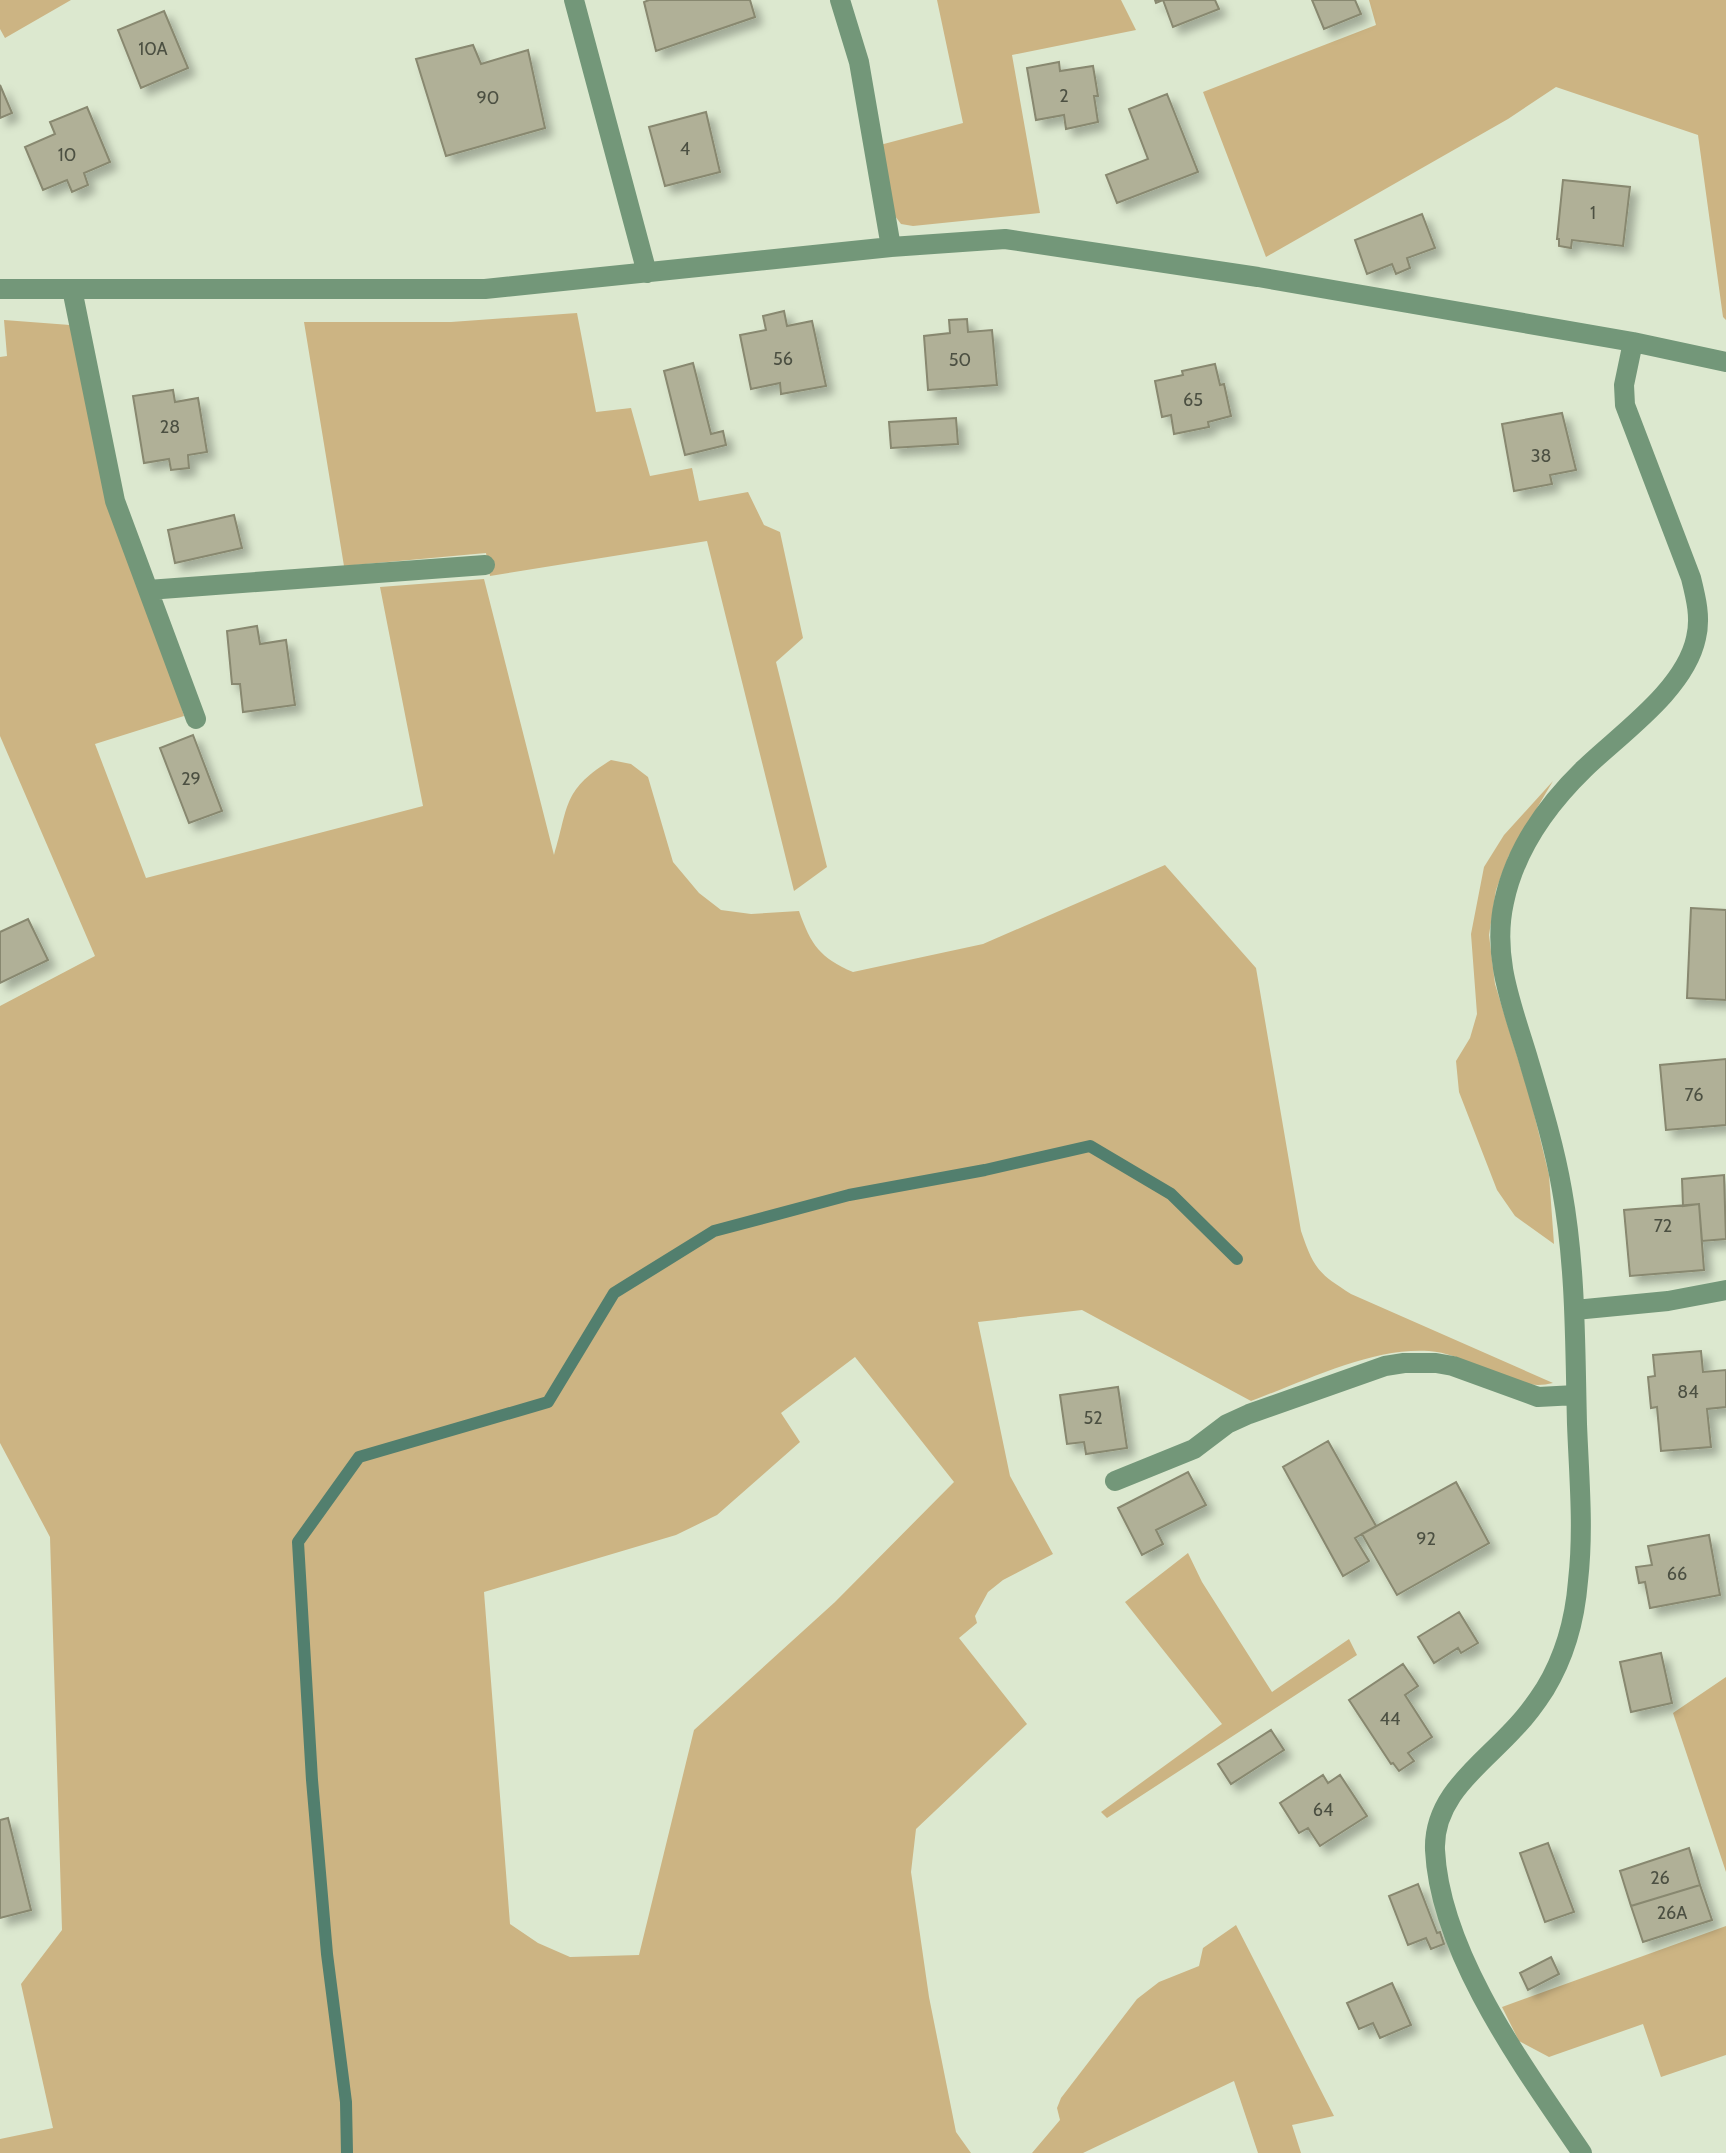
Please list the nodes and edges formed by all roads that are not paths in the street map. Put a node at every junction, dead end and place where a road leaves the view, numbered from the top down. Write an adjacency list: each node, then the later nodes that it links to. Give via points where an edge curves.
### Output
1 (574, 0): 4 (street)
2 (840, 0): 3 (street, via 859,62)
3 (891, 247): 4 (street); 7 (street, via 1005,239)
4 (647, 273): 6 (street, via 485,289)
5 (0, 289): 6 (street)
6 (72, 289): 10 (street, via 115,501)
7 (1633, 342): 8 (street); 13 (street, via 1625,405 1691,578 1696,638 1671,685 1549,807 1509,882 1500,926 1501,968 1563,1192)
8 (1726, 362)
9 (485, 565): 10 (street)
10 (148, 590): 11 (street)
11 (196, 719)
12 (1726, 1290): 13 (street)
13 (1575, 1310): 14 (street)
14 (1576, 1395): 15 (street, via 1538,1397 1453,1366 1394,1364 1249,1414 1194,1449); 16 (street, via 1581,1535 1576,1602 1564,1650 1535,1702 1448,1800 1435,1836 1435,1853 1448,1917 1474,1976 1516,2055)
15 (1115, 1481)
16 (1582, 2153)

